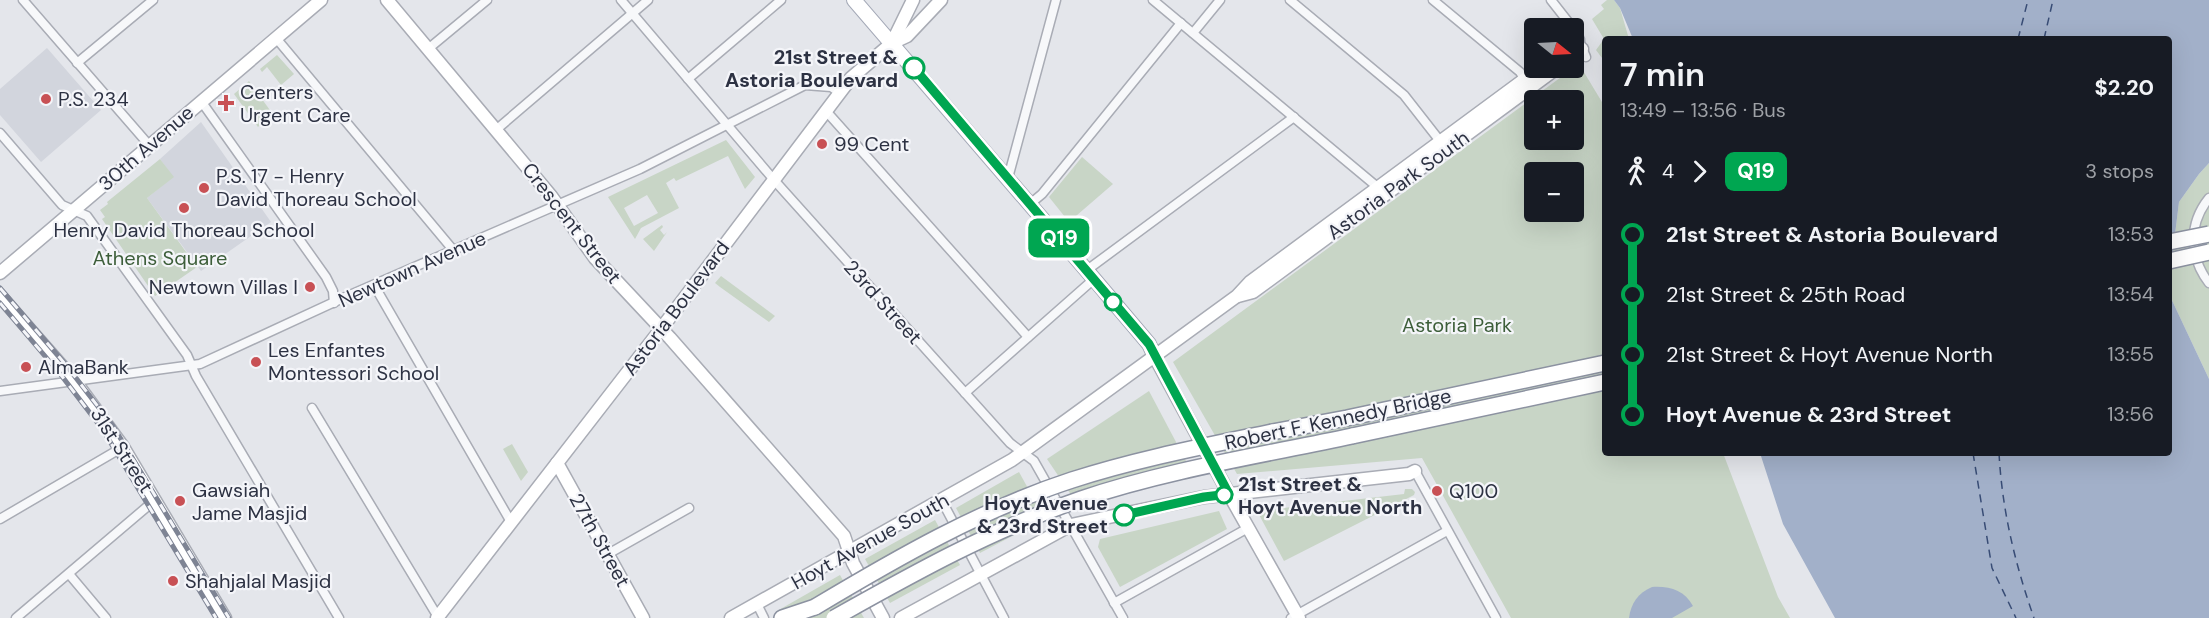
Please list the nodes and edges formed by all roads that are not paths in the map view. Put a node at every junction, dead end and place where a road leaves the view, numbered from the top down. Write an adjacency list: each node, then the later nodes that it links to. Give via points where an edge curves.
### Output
1 (23, 0): 25 (street)
2 (153, 0): 25 (street)
3 (321, 0): 22 (main road, 30th Avenue)
4 (387, 0): 24 (main road, Crescent Street)
5 (487, 0): 24 (street)
6 (621, 0): 18 (street, 23rd Street)
7 (648, 0): 18 (street)
8 (781, 0): 28 (street)
9 (854, 0): 23 (main road)
10 (913, 0): 23 (main road, Astoria Boulevard)
11 (941, 0): 23 (main road, via 907,36)
12 (1056, 0): 39 (street)
13 (1153, 0): 20 (street)
14 (1220, 0): 21 (street)
15 (1290, 0): 37 (street, via 1404,95)
16 (1433, 0): 29 (street, via 1520,72)
17 (1551, 0): 19 (street)
18 (633, 13): 28 (street, 23rd Street); 35 (street)
19 (1562, 18)
20 (1181, 23): 21 (street); 43 (street)
21 (1193, 33): 33 (street)
22 (276, 38): 31 (main road, 30th Avenue); 48 (street)
23 (891, 43): 30 (main road, Astoria Boulevard, via 851,78); 39 (main road)
24 (428, 49): 35 (main road, Crescent Street)
25 (77, 63): 38 (street)
26 (1531, 78): 29 (main road, Astoria Park South)
27 (1537, 78): 29 (main road, Astoria Park South)
28 (688, 79): 34 (street, 23rd Street)
29 (1527, 83): 37 (main road, Astoria Park South); 41 (main road, Astoria Park South)
30 (840, 93): 32 (main road, Astoria Boulevard); 34 (street, Newtown Avenue, via 831,87 805,85)
31 (201, 101): 38 (main road, 30th Avenue); 56 (street, via 326,277)
32 (826, 111): 40 (main road, Astoria Boulevard); 58 (street)
33 (1294, 117): 41 (street); 52 (street)
34 (727, 124): 40 (street, 23rd Street); 44 (street, Newtown Avenue)
35 (497, 129): 44 (main road, Crescent Street)
36 (0, 133): 45 (street, via 62,205)
37 (1440, 141): 41 (main road, Astoria Park South)
38 (149, 145): 45 (main road, 30th Avenue)
39 (1008, 178): 43 (main road)
40 (774, 180): 57 (main road, Astoria Boulevard); 65 (street, 23rd Street)
41 (1382, 190): 59 (main road, Astoria Park South, via 1250,282)
42 (2209, 198): 53 (street, via 2196,221 2193,242 2196,259)
43 (1030, 204): 52 (main road)
44 (558, 205): 48 (street, Newtown Avenue); 57 (main road, Crescent Street, via 595,258)
45 (74, 210): 51 (main road, 30th Avenue); 61 (street, via 87,216)
46 (2209, 234): 47 (highway, bridge)
47 (2172, 241)
48 (454, 251): 54 (street, Newtown Avenue)
49 (2209, 252): 50 (highway, bridge)
50 (2172, 260)
51 (0, 273)
52 (1090, 274): 58 (street); 59 (main road, via 1149,344)
53 (2209, 283)
54 (374, 285): 56 (street, Newtown Avenue); 76 (street)
55 (0, 296): 62 (main road, 31st Street)
56 (334, 303): 61 (street, Newtown Avenue)
57 (661, 329): 69 (main road, Astoria Boulevard); 80 (main road, Crescent Street, via 844,536)
58 (1028, 337): 65 (street)
59 (1155, 357): 68 (main road, Hoyt Avenue South); 71 (main road)
60 (1602, 364): 86 (highway, Robert F. Kennedy Bridge, bridge, via 1261,434 1081,477 1012,502 954,529)
61 (191, 365): 62 (street, Newtown Avenue); 91 (street)
62 (74, 380): 64 (street, Newtown Avenue); 67 (main road, 31st Street)
63 (1602, 383): 98 (highway, Robert F. Kennedy Bridge, bridge, via 1092,495 968,545)
64 (0, 390)
65 (965, 393): 68 (street, 23rd Street, via 1010,444)
66 (312, 408): 92 (street)
67 (123, 447): 72 (main road, 31st Street); 75 (street)
68 (1023, 453): 73 (main road, Hoyt Avenue South); 77 (street, 23rd Street, via 1034,461)
69 (557, 463): 76 (main road, Astoria Boulevard); 81 (main road, 27th Street)
70 (1415, 471): 71 (main road); 79 (street)
71 (1229, 494): 77 (main road); 78 (main road)
72 (155, 500): 82 (street); 90 (main road, 31st Street)
73 (942, 501): 80 (main road, Hoyt Avenue South); 83 (street)
74 (689, 508): 81 (street)
75 (0, 519)
76 (511, 522): 92 (main road, Astoria Boulevard)
77 (1071, 525): 83 (main road); 84 (street, 23rd Street)
78 (1248, 528): 84 (street); 87 (main road)
79 (1447, 531): 87 (street); 103 (street)
80 (849, 551): 85 (main road, Hoyt Avenue South); 99 (main road, Crescent Street)
81 (608, 554): 93 (main road, 27th Street)
82 (69, 574): 88 (street); 89 (street)
83 (979, 574): 100 (main road); 101 (street)
84 (1114, 603): 102 (street, 23rd Street)
85 (757, 604): 94 (main road, Hoyt Avenue South); 95 (street)
86 (814, 608): 96 (highway); 97 (highway)
87 (1296, 617)
88 (16, 618)
89 (106, 618)
90 (225, 618)
91 (339, 618)
92 (437, 618)
93 (643, 618)
94 (731, 618)
95 (764, 618)
96 (782, 618)
97 (797, 618)
98 (834, 618)
99 (883, 618)
100 (900, 618)
101 (1004, 618)
102 (1123, 618)
103 (1496, 618)

